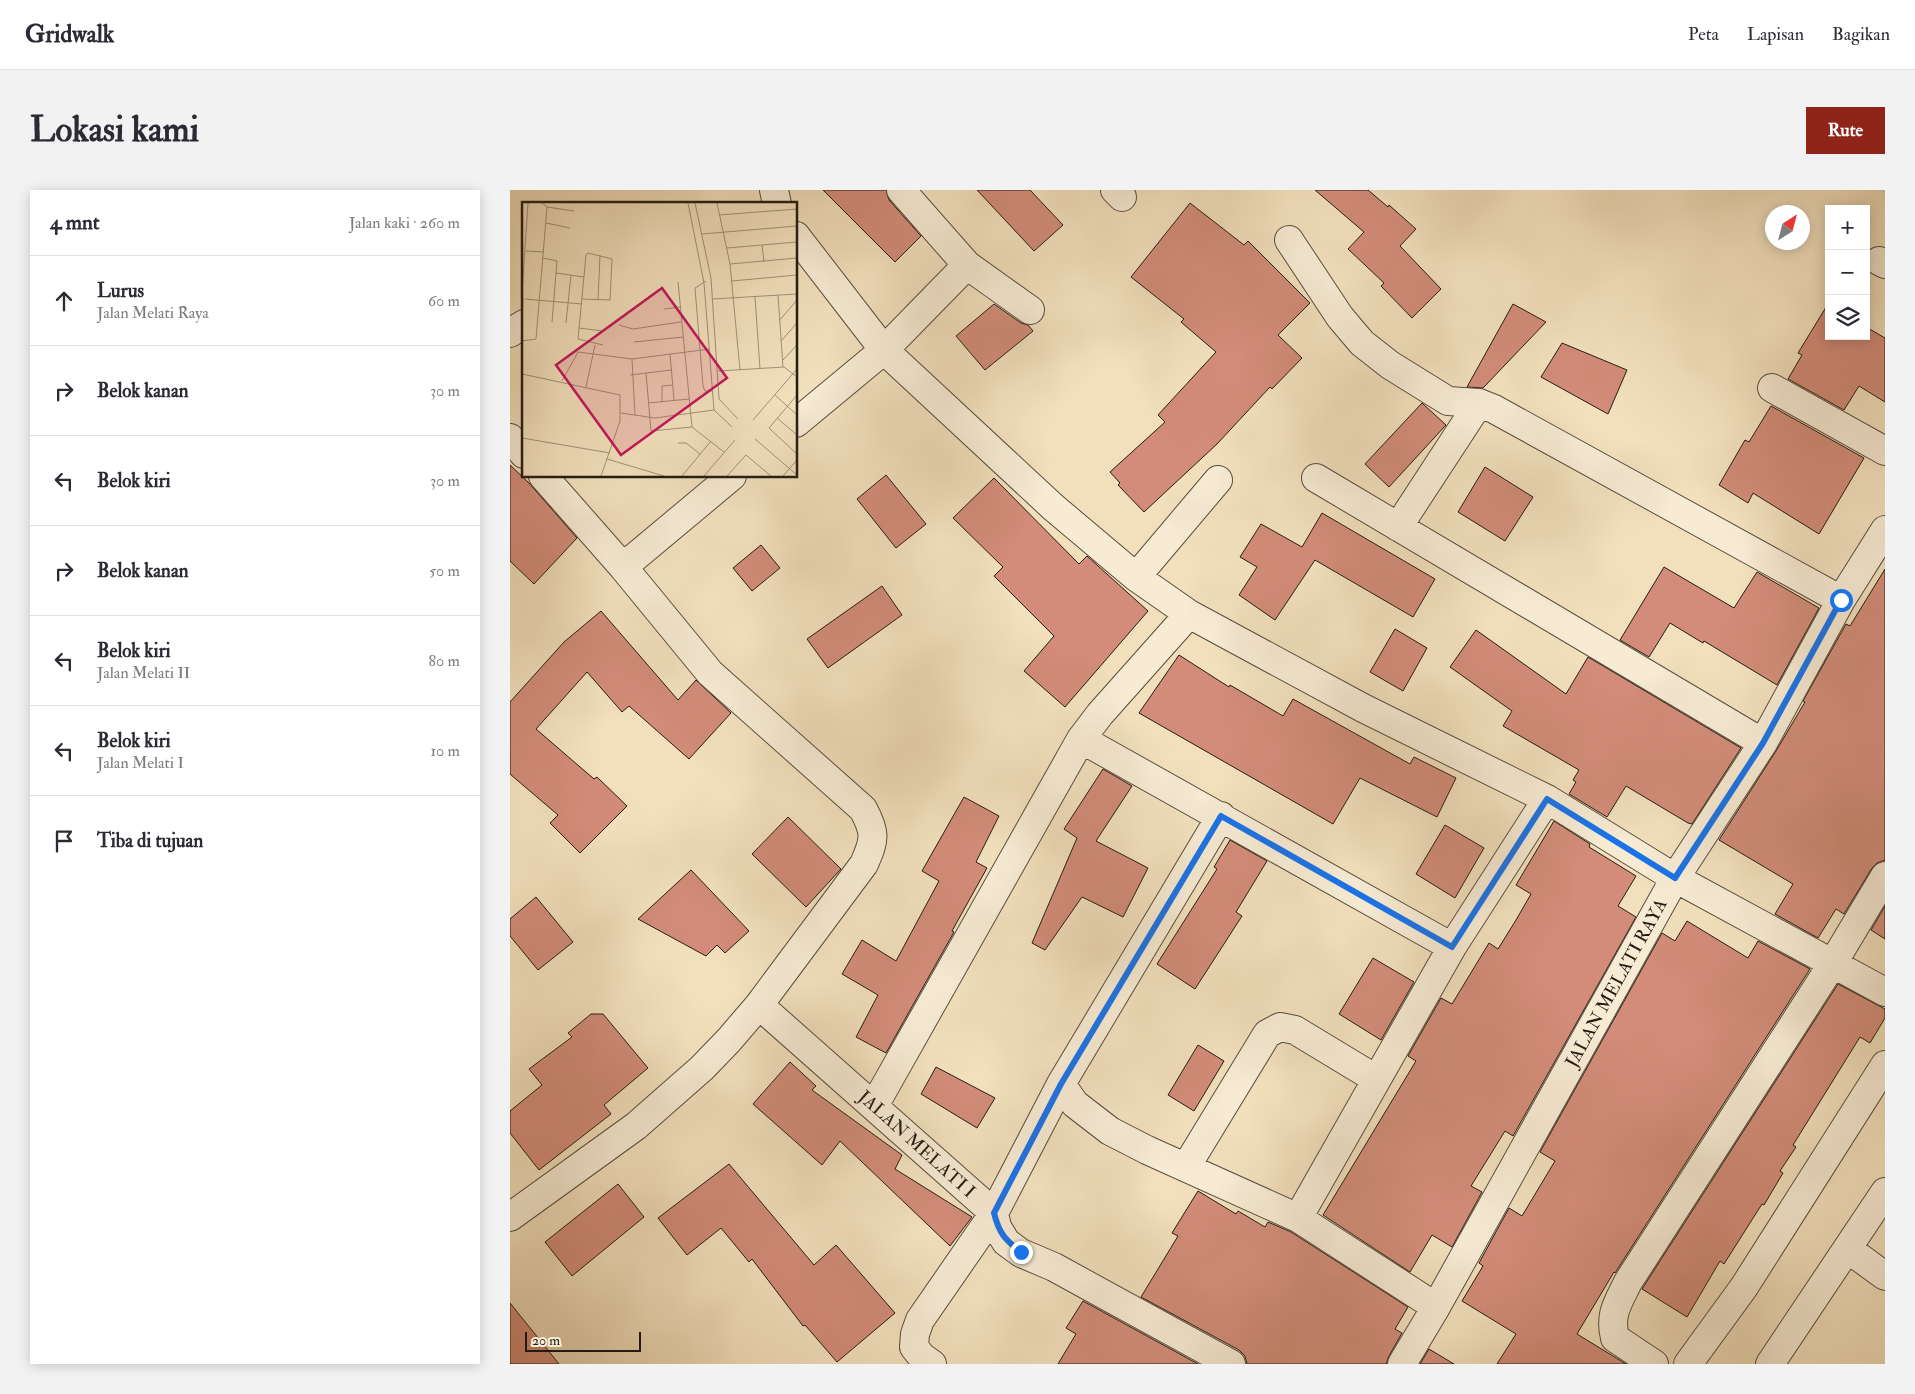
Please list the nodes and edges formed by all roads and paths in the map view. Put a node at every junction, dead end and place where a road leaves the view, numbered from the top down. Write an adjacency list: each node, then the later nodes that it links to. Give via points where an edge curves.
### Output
1 (902, 190): 4 (street)
2 (798, 239): 8 (street)
3 (1289, 240): 10 (street, via 1340,317 1362,343 1390,365 1448,401)
4 (966, 265): 5 (street); 8 (street)
5 (1030, 310)
6 (522, 325): 7 (street)
7 (510, 333)
8 (884, 350): 11 (street); 22 (street, via 1053,506)
9 (1772, 388): 13 (street)
10 (1479, 403): 19 (street); 23 (street)
11 (798, 421)
12 (510, 438): 14 (street)
13 (1885, 451)
14 (522, 452)
15 (545, 478): 21 (street)
16 (730, 478): 21 (street)
17 (1316, 478): 19 (street)
18 (1218, 480): 22 (street)
19 (1398, 527): 26 (street)
20 (1885, 530): 23 (street, JALAN MELATI RAYA)
21 (623, 567): 34 (street, via 710,673 863,809 872,825 873,844 864,864)
22 (1136, 577): 24 (street)
23 (1841, 600): 26 (street, JALAN MELATI RAYA)
24 (1189, 614): 25 (street); 27 (street, via 1364,708)
25 (1081, 739): 28 (street); 38 (street)
26 (1763, 743): 30 (street, JALAN MELATI RAYA)
27 (1547, 799): 30 (street); 31 (street)
28 (1221, 816): 31 (street); 37 (street)
29 (1885, 876): 32 (street)
30 (1675, 878): 32 (street); 46 (street, JALAN MELATI RAYA)
31 (1452, 947): 36 (street)
32 (1833, 963): 33 (street); 50 (street, via 1628,1282 1614,1311 1612,1325 1615,1338)
33 (1885, 992)
34 (759, 1005): 38 (street, JALAN MELATI I); 42 (street, via 702,1068 636,1126)
35 (1885, 1065): 51 (street, via 1744,1287)
36 (1376, 1079): 39 (street, via 1295,1030 1280,1027 1267,1034); 43 (street)
37 (1061, 1084): 39 (street, via 1075,1104 1110,1131); 41 (street)
38 (874, 1106): 41 (street, JALAN MELATI I)
39 (1186, 1167): 43 (street)
40 (1885, 1192): 44 (street)
41 (994, 1213): 47 (street, via 920,1320 914,1347); 48 (street, JALAN MELATI I, via 997,1227 1006,1242 1021,1252)
42 (510, 1217)
43 (1298, 1218): 46 (street)
44 (1848, 1249): 45 (street); 52 (street)
45 (1885, 1276)
46 (1436, 1307): 49 (street, JALAN MELATI RAYA)
47 (932, 1364)
48 (1231, 1364)
49 (1402, 1364)
50 (1654, 1364)
51 (1688, 1364)
52 (1770, 1364)

